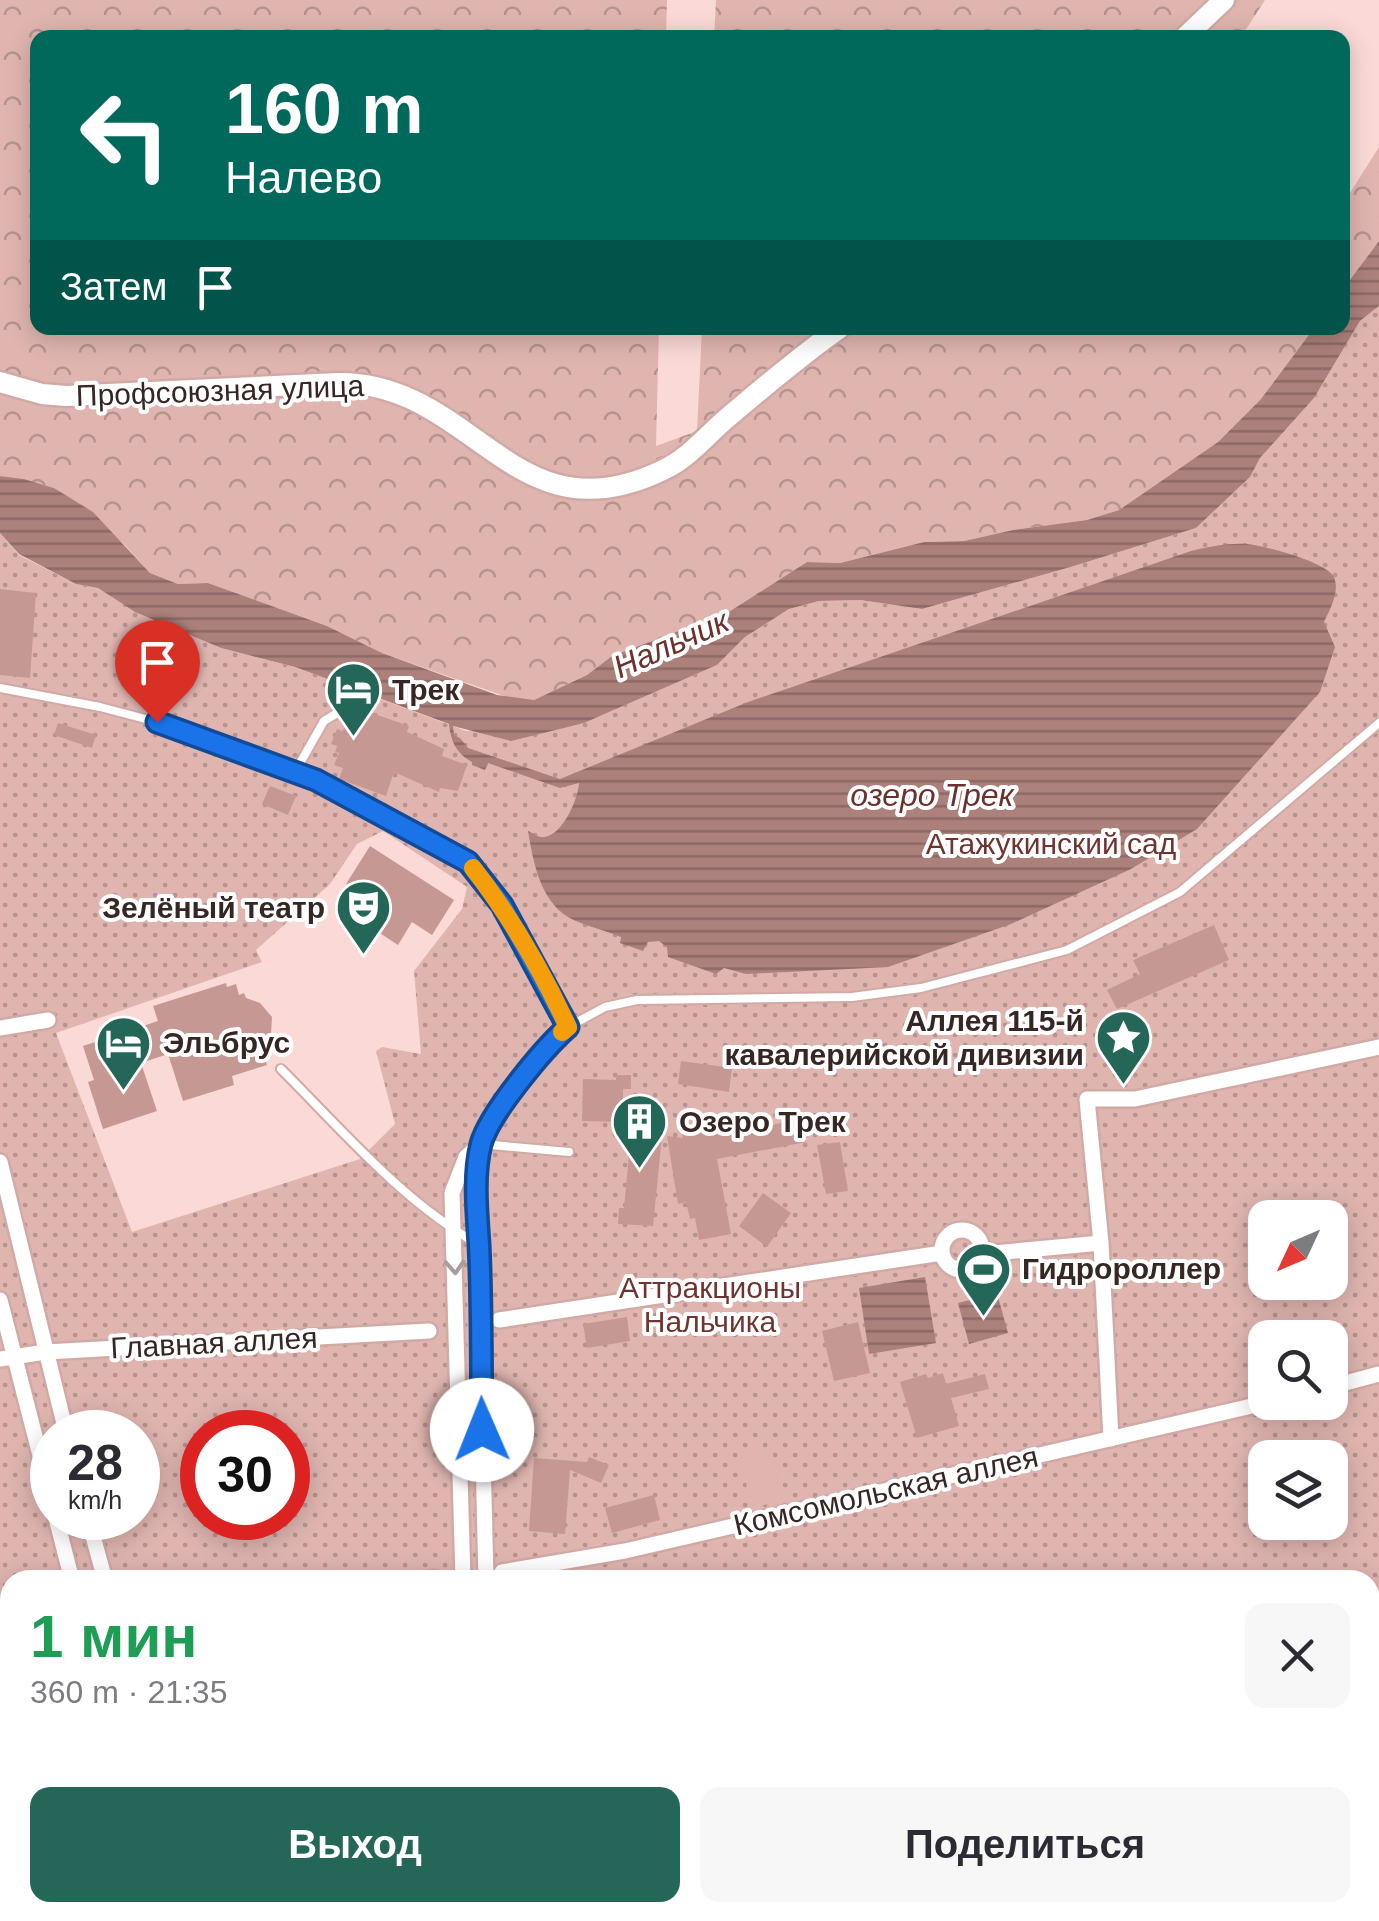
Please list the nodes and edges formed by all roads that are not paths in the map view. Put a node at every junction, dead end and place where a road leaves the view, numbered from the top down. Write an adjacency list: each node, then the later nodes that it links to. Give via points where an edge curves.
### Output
1 (1224, 0): 2 (street)
2 (1192, 30)
3 (831, 335): 4 (street, Профсоюзная улица, via 694,450 665,470 608,490 545,482 416,400 382,387 338,382 66,396)
4 (0, 382)
5 (0, 688): 8 (lane, via 157,722)
6 (357, 701): 8 (lane, via 324,720)
7 (1379, 722): 10 (lane, via 1180,892 1067,950 922,988 852,997 638,1000 605,1007)
8 (295, 772): 10 (lane, via 468,862 502,905)
9 (48, 1020): 11 (street)
10 (568, 1027): 14 (street, via 500,1110)
11 (0, 1028)
12 (1379, 1047): 18 (street, via 1135,1099 1087,1099)
13 (282, 1069): 17 (lane)
14 (481, 1144): 15 (lane); 17 (street, via 458,1174); 19 (street, via 474,1207)
15 (569, 1152)
16 (0, 1162): 25 (street)
17 (452, 1229): 19 (lane); 37 (street, one-way to 37)
18 (1102, 1243): 21 (street); 32 (street)
19 (478, 1244): 38 (street)
20 (942, 1253): 21 (street, via 961,1270); 21 (street, via 947,1235 966,1230 979,1240); 23 (street)
21 (982, 1254)
22 (0, 1300): 26 (street)
23 (499, 1320)
24 (429, 1331): 25 (street, Главная аллея)
25 (45, 1352): 26 (street, Главная аллея); 30 (street)
26 (8, 1358): 31 (street)
27 (1379, 1374): 28 (street)
28 (1348, 1382)
29 (1248, 1407): 32 (street, Комсомольская аллея)
30 (60, 1410)
31 (30, 1430)
32 (1111, 1438): 39 (street, Комсомольская аллея, via 625,1551)
33 (62, 1540): 35 (street)
34 (94, 1540): 36 (street)
35 (69, 1570)
36 (102, 1570)
37 (463, 1570)
38 (486, 1570)
39 (514, 1570)

